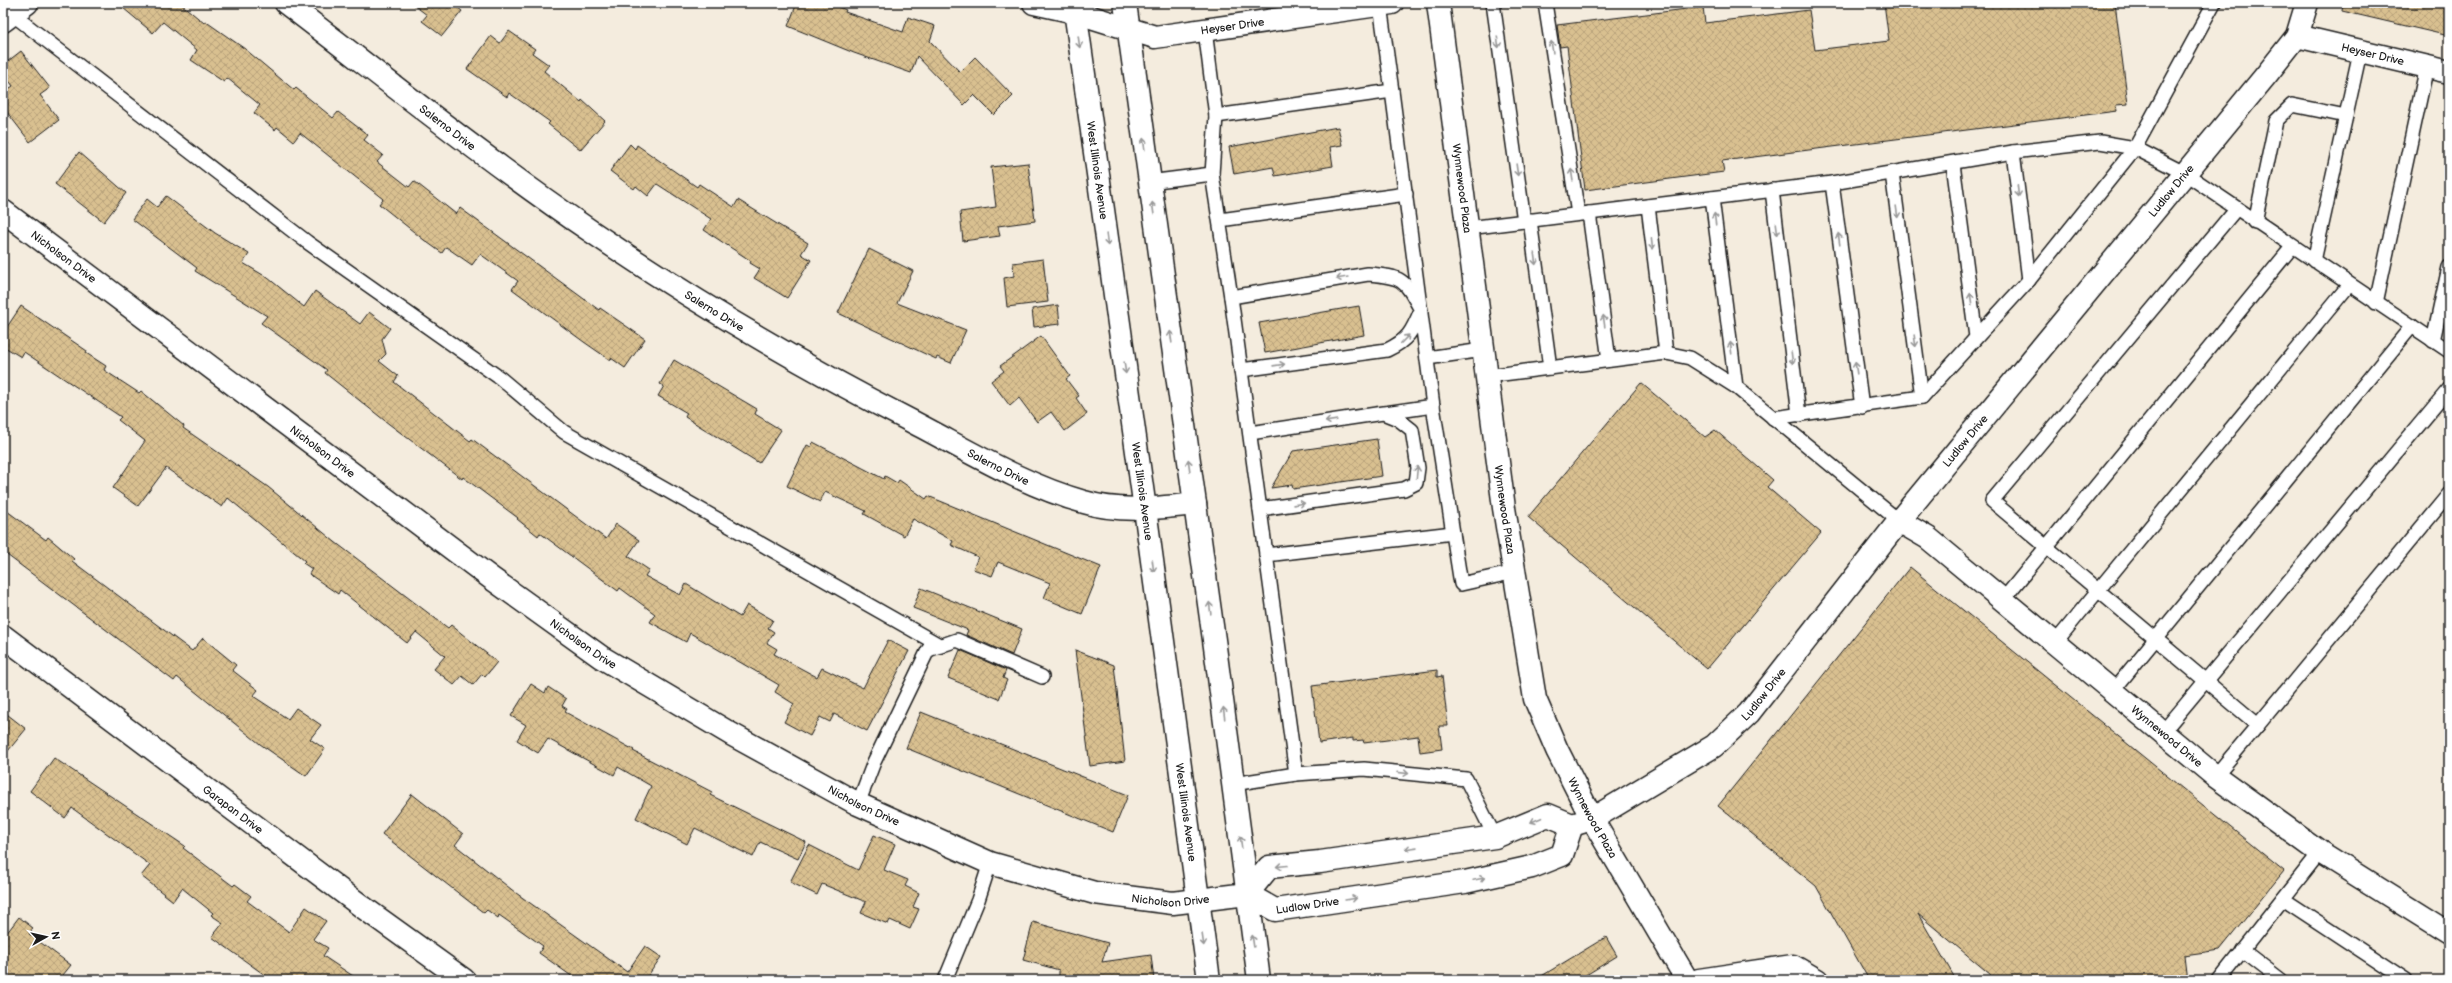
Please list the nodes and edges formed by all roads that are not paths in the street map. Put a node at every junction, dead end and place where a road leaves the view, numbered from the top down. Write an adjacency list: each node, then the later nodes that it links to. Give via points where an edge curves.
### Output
1 (286, 3): 71 (street, Salerno Drive, via 442,122 590,230 707,308 843,386 1040,487 1086,503)
2 (1034, 3): 10 (street)
3 (1125, 3): 13 (street)
4 (1438, 3): 40 (street, Wynnewood Plaza)
5 (1493, 3): 38 (lane, one-way to 38)
6 (1545, 3): 36 (lane, one-way to 6)
7 (2214, 3): 22 (lane)
8 (2307, 3): 15 (street, Ludlow Drive)
9 (1386, 4): 11 (street, Heyser Drive); 19 (lane)
10 (1074, 8): 13 (street, Heyser Drive); 71 (street, West Illinois Avenue, one-way to 71)
11 (1315, 9): 14 (street, Heyser Drive)
12 (11, 11): 83 (lane, via 307,242 500,378 564,432)
13 (1128, 28): 14 (street, Heyser Drive, via 1155,37); 28 (street, one-way to 13)
14 (1205, 30): 20 (lane)
15 (2297, 36): 16 (street, Heyser Drive); 27 (street, Ludlow Drive)
16 (2360, 52): 17 (street, Heyser Drive); 21 (lane)
17 (2427, 66): 18 (street, Heyser Drive); 47 (lane)
18 (2449, 72)
19 (1392, 91): 20 (lane); 31 (lane)
20 (1216, 116): 26 (lane)
21 (2346, 116): 39 (lane, via 2292,105 2276,121); 42 (lane)
22 (2135, 148): 23 (lane, via 2100,142); 27 (lane); 44 (lane)
23 (2013, 152): 24 (lane); 44 (lane, one-way to 44)
24 (1953, 164): 25 (lane); 50 (lane, one-way to 24)
25 (1892, 173): 29 (lane); 62 (lane, one-way to 62)
26 (1212, 174): 28 (lane); 37 (lane)
27 (2186, 174): 34 (lane); 73 (street, Ludlow Drive)
28 (1149, 182): 70 (street, one-way to 28)
29 (1832, 183): 30 (lane); 64 (lane, one-way to 29)
30 (1772, 190): 32 (lane); 66 (lane, one-way to 66)
31 (1406, 194): 37 (lane); 48 (lane)
32 (1712, 198): 33 (lane); 60 (lane, one-way to 32)
33 (1648, 206): 36 (lane); 54 (lane, one-way to 54)
34 (2236, 209): 39 (lane); 75 (lane, via 1992,501)
35 (3, 211): 92 (street, Nicholson Drive, via 484,573 601,657 731,734)
36 (1583, 213): 38 (lane); 56 (lane, one-way to 36)
37 (1220, 220): 46 (lane)
38 (1527, 220): 40 (lane); 57 (lane, one-way to 57)
39 (2255, 222): 41 (lane)
40 (1468, 228): 52 (street, Wynnewood Plaza)
41 (2292, 247): 42 (lane); 75 (lane)
42 (2314, 261): 45 (lane)
43 (2449, 267): 51 (lane)
44 (2029, 280): 50 (lane)
45 (2349, 285): 47 (lane); 78 (lane)
46 (1231, 297): 48 (lane, one-way to 46, via 1406,283 1388,276 1368,274); 58 (lane)
47 (2376, 303): 49 (lane)
48 (1421, 310): 55 (lane); 58 (lane, one-way to 48, via 1387,350 1402,343 1412,332)
49 (2412, 326): 51 (lane); 81 (lane)
50 (1976, 337): 62 (lane)
51 (2433, 341): 53 (lane)
52 (1483, 350): 55 (lane); 59 (street, Wynnewood Plaza)
53 (2449, 351)
54 (1666, 353): 56 (lane); 60 (lane, via 1690,358)
55 (1427, 358): 63 (lane)
56 (1609, 360): 57 (lane)
57 (1550, 368): 59 (lane)
58 (1241, 370): 68 (lane)
59 (1487, 376): 77 (street, Wynnewood Plaza)
60 (1736, 387): 67 (lane)
61 (2449, 389): 85 (lane)
62 (1922, 397): 64 (lane)
63 (1433, 406): 65 (lane); 74 (lane)
64 (1862, 407): 66 (lane)
65 (1383, 413): 68 (lane, one-way to 68); 72 (lane, one-way to 65, via 1404,489 1416,483 1418,468 1412,430 1398,419)
66 (1799, 415): 67 (lane)
67 (1773, 418): 73 (lane)
68 (1250, 433): 72 (lane)
69 (2449, 494): 87 (lane)
70 (1195, 504): 71 (street, Salerno Drive); 91 (street, one-way to 70)
71 (1145, 509): 99 (street, West Illinois Avenue, one-way to 99)
72 (1260, 509): 76 (lane)
73 (1899, 521): 79 (street, Wynnewood Drive, via 1928,538); 93 (street, Ludlow Drive, via 1749,713 1714,746)
74 (1453, 533): 76 (lane); 77 (lane, via 1461,584)
75 (2047, 547): 78 (lane); 79 (lane)
76 (1266, 555): 89 (lane)
77 (1515, 572): 93 (street, Wynnewood Plaza, via 1535,699 1557,750)
78 (2098, 590): 81 (lane); 82 (lane)
79 (2002, 601): 82 (street, Wynnewood Drive)
80 (3, 636): 102 (street, Garapan Drive, via 364,908)
81 (2156, 639): 85 (lane); 86 (lane)
82 (2054, 644): 86 (street, Wynnewood Drive)
83 (940, 646): 84 (lane, via 957,640); 92 (lane, via 928,650 874,762)
84 (1042, 677)
85 (2205, 681): 87 (lane); 88 (lane)
86 (2112, 692): 88 (street, Wynnewood Drive)
87 (2258, 725): 90 (lane)
88 (2162, 733): 90 (street, Wynnewood Drive)
89 (1296, 774): 91 (lane); 94 (lane, one-way to 94, via 1364,769 1466,779)
90 (2214, 776): 95 (street, Wynnewood Drive)
91 (1233, 784): 97 (street, one-way to 91)
92 (858, 804): 96 (street, Nicholson Drive)
93 (1582, 822): 94 (street, one-way to 94, via 1548,815); 97 (street, Ludlow Drive, one-way to 93, via 1275,910 1465,882 1532,867 1562,855); 106 (street, Wynnewood Plaza)
94 (1495, 837): 97 (street, one-way to 97, via 1269,867)
95 (2320, 852): 98 (lane); 100 (street, Wynnewood Drive)
96 (990, 863): 99 (street, Nicholson Drive, via 1095,893 1173,903); 103 (lane, via 978,900)
97 (1247, 894): 99 (street, Nicholson Drive); 105 (street, one-way to 97)
98 (2283, 899): 101 (lane); 111 (lane)
99 (1198, 901): 104 (street, West Illinois Avenue, one-way to 104)
100 (2449, 933)
101 (2242, 950): 109 (lane); 110 (lane)
102 (464, 980)
103 (945, 980)
104 (1209, 980)
105 (1259, 980)
106 (1687, 980)
107 (1699, 980): 108 (street, via 1793,966)
108 (1817, 980)
109 (2219, 980)
110 (2281, 980)
111 (2406, 980)

